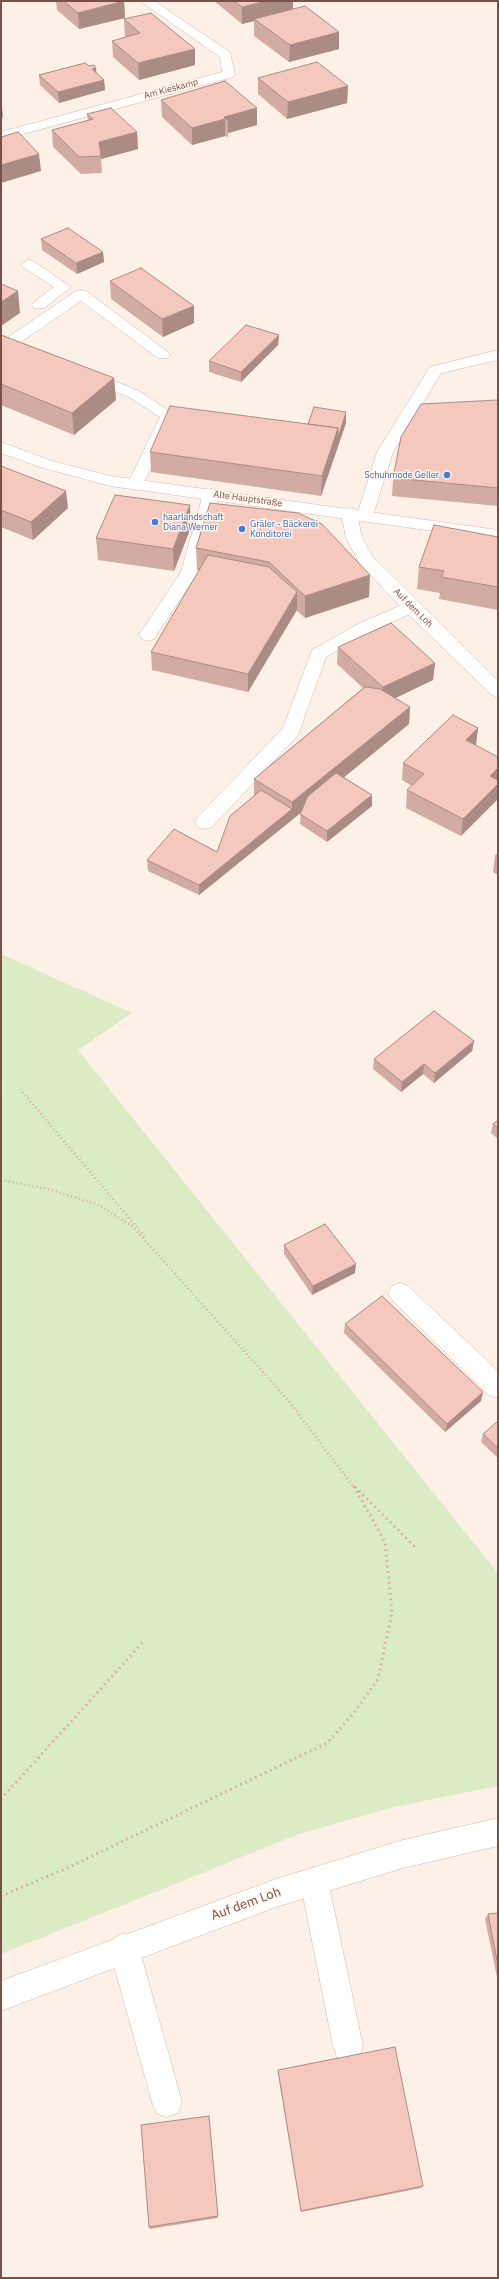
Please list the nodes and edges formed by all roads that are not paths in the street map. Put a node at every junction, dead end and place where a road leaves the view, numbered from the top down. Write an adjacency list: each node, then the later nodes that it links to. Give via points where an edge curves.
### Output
1 (146, 1): 2 (street, Am Kieskamp, via 226,55 229,74)
2 (1, 136)
3 (28, 264): 4 (street, via 64,287)
4 (26, 314)
5 (5, 346): 6 (street); 7 (street, via 81,294)
6 (24, 349)
7 (163, 355)
8 (498, 355): 13 (street, via 435,370 384,452)
9 (76, 370): 11 (street, via 134,394 176,417)
10 (1, 448): 11 (street, Alte Hauptstraße, via 46,464)
11 (135, 485): 12 (street, Alte Hauptstraße)
12 (211, 494): 13 (street, Alte Hauptstraße); 16 (street, via 189,572)
13 (357, 514): 14 (street, Alte Hauptstraße); 15 (street, Auf dem Loh, via 354,538 366,560)
14 (498, 535)
15 (411, 607): 17 (street, Auf dem Loh); 18 (street, via 364,628 318,654 291,731)
16 (148, 635)
17 (498, 691)
18 (205, 822)
19 (400, 1292): 20 (street)
20 (498, 1387)
21 (498, 1832): 22 (street, Auf dem Loh, via 403,1854)
22 (314, 1881): 23 (street, Auf dem Loh); 25 (street)
23 (124, 1948): 24 (street, Auf dem Loh); 26 (street)
24 (1, 1996)
25 (348, 2046)
26 (168, 2102)

